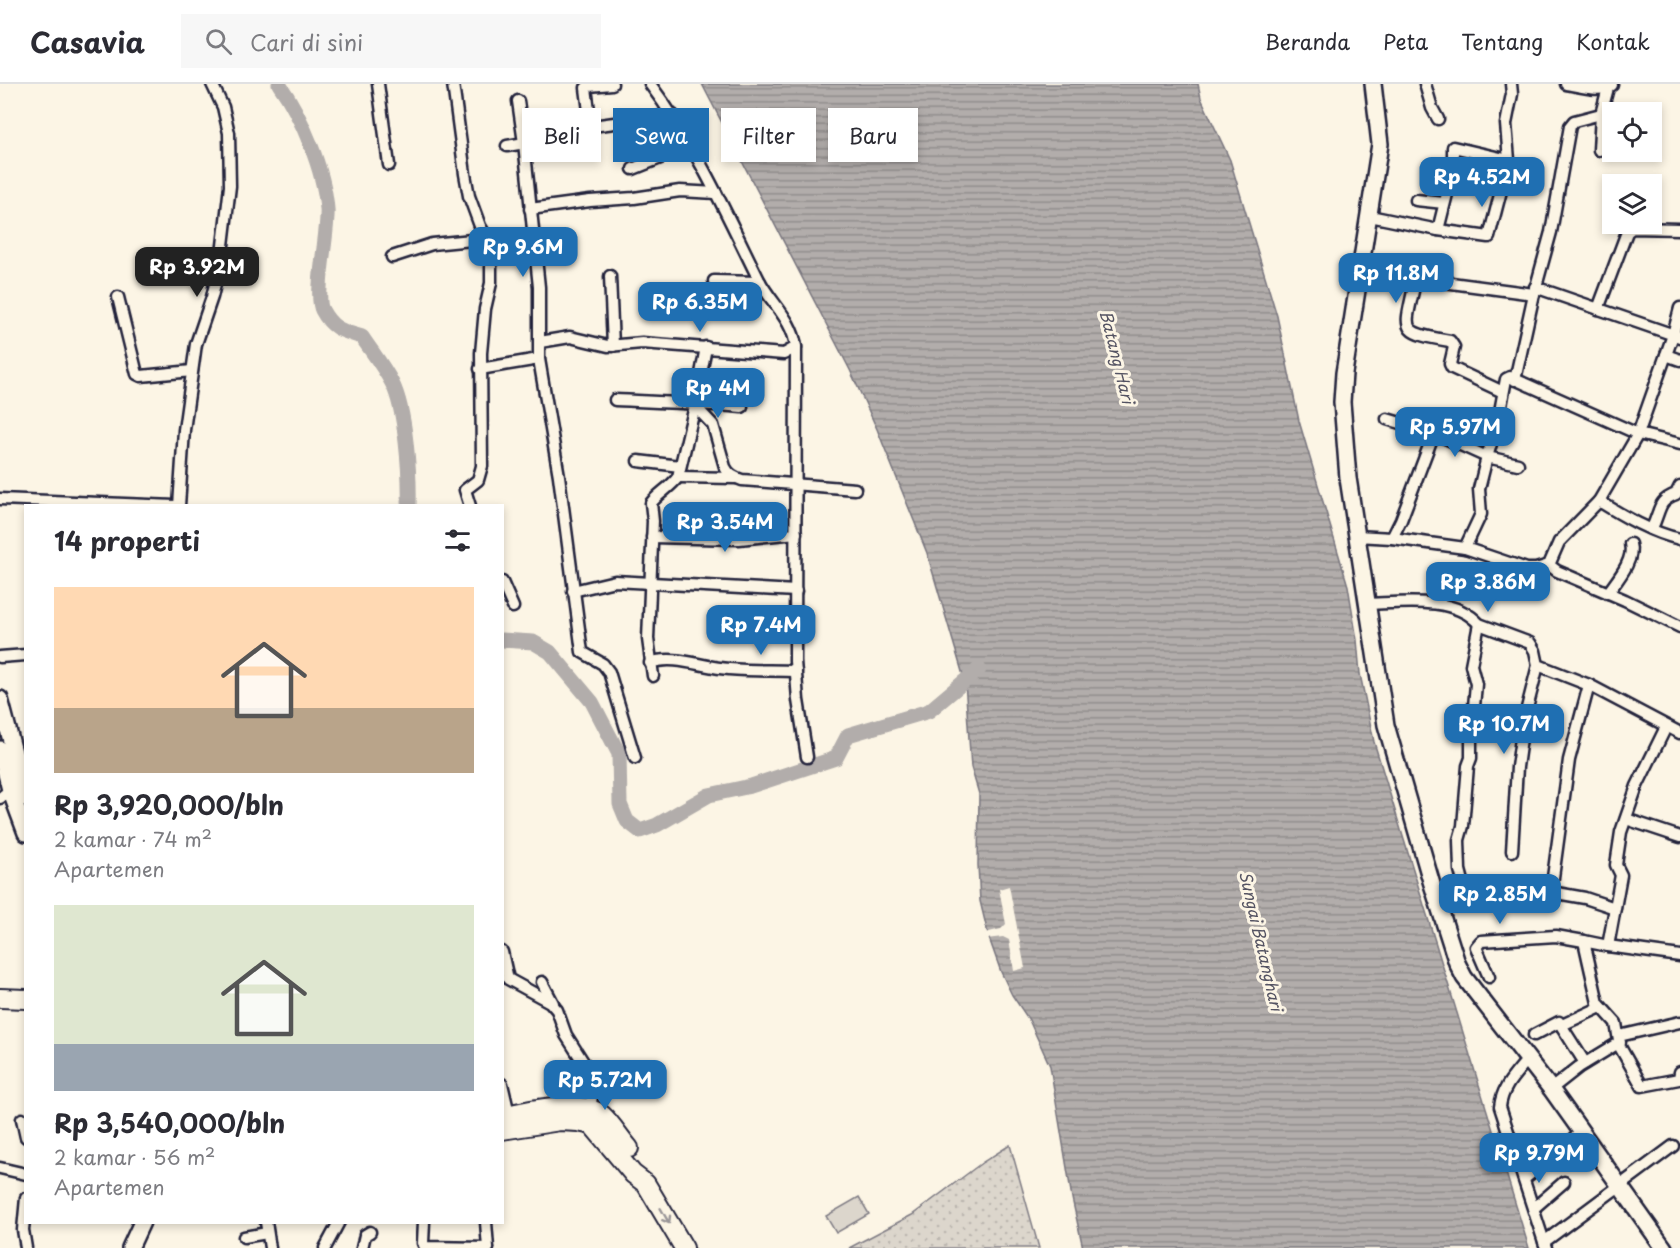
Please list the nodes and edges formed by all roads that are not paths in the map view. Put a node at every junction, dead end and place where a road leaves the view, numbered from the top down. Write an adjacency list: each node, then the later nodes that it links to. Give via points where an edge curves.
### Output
1 (212, 84): 53 (street, via 229,133 230,186 222,254)
2 (378, 84): 25 (street)
3 (453, 84): 34 (street, via 469,196)
4 (612, 84): 10 (street)
5 (650, 84): 14 (street)
6 (1373, 84): 31 (street, via 1380,144)
7 (1425, 84): 16 (street)
8 (1511, 84): 21 (street, via 1506,124)
9 (1566, 84): 11 (street)
10 (587, 85): 13 (street)
11 (1610, 86): 15 (street)
12 (518, 101): 17 (street)
13 (589, 108)
14 (668, 108)
15 (1601, 114): 20 (street); 40 (street, via 1574,121 1570,126 1551,232)
16 (1438, 119)
17 (522, 129)
18 (522, 143): 19 (street)
19 (507, 146)
20 (1599, 150)
21 (1509, 160): 29 (street, via 1453,147 1454,170); 33 (street, via 1489,237)
22 (526, 162): 30 (street)
23 (650, 162): 26 (street)
24 (699, 162): 27 (street)
25 (389, 165)
26 (633, 169)
27 (716, 193): 30 (street, via 680,191); 39 (street)
28 (1416, 200): 29 (street)
29 (1444, 203): 33 (street)
30 (530, 209): 35 (street)
31 (1370, 216): 33 (street); 78 (street, via 1342,402)
32 (1680, 229): 43 (street, via 1632,228 1627,232)
33 (1438, 230)
34 (487, 238): 35 (street); 36 (street, via 432,244); 52 (street, via 492,270)
35 (533, 241): 45 (street)
36 (392, 257)
37 (610, 276): 46 (street)
38 (714, 281): 39 (street)
39 (760, 282): 48 (street, via 794,333)
40 (1534, 290): 43 (street); 54 (street); 55 (street, via 1421,279 1415,282 1407,321 1411,331 1450,341 1454,347 1452,368)
41 (118, 297): 53 (street, via 137,374)
42 (1680, 308): 44 (street)
43 (1598, 309): 44 (street)
44 (1677, 336): 49 (street)
45 (540, 342): 46 (street, via 570,337); 50 (street)
46 (613, 346): 47 (street, via 642,343)
47 (706, 347): 48 (street, via 784,354); 57 (street)
48 (796, 347): 68 (street)
49 (1666, 355): 51 (street); 61 (street)
50 (539, 359): 52 (street); 87 (street)
51 (1680, 360)
52 (480, 369): 75 (street, via 482,466 478,480 465,490)
53 (192, 371): 74 (street)
54 (1515, 380): 55 (street, via 1506,379); 61 (street)
55 (1503, 392): 63 (street)
56 (615, 400): 57 (street)
57 (695, 404): 58 (street); 66 (street); 67 (street, via 713,425 726,470)
58 (742, 407)
59 (1387, 419): 60 (street)
60 (1434, 433): 63 (street); 80 (street)
61 (1638, 434): 62 (street); 72 (street)
62 (1680, 444)
63 (1487, 457): 65 (street); 83 (street, via 1479,489 1481,514)
64 (638, 461): 66 (street)
65 (1518, 464)
66 (679, 471): 67 (street); 79 (street, via 674,483 651,503)
67 (737, 478): 68 (street)
68 (795, 484): 70 (street); 77 (street)
69 (1680, 486): 76 (street, via 1676,494 1661,503)
70 (855, 489)
71 (0, 499): 73 (street)
72 (1599, 501): 76 (street, via 1635,523); 84 (street, via 1559,542)
73 (134, 504)
74 (177, 504)
75 (469, 504)
76 (1652, 528): 81 (street)
77 (796, 533): 79 (street, via 739,539); 88 (street)
78 (1356, 536): 80 (street); 90 (street)
79 (652, 537): 85 (street)
80 (1392, 538): 83 (street)
81 (1680, 539)
82 (1630, 544): 89 (street, via 1629,560)
83 (1465, 548): 84 (street, via 1527,569)
84 (1549, 565): 89 (street)
85 (651, 583): 87 (street, via 615,581); 88 (street); 96 (street)
86 (504, 587): 91 (street)
87 (573, 591): 106 (street, via 582,652 609,672)
88 (796, 591): 98 (street)
89 (1608, 593): 93 (street)
90 (1367, 604): 92 (street, via 1438,603 1459,610); 129 (street, via 1386,725 1456,963)
91 (513, 607)
92 (1479, 624): 97 (street, via 1530,643); 113 (street, via 1471,665 1476,684 1471,758 1459,840 1465,892)
93 (1680, 627)
94 (24, 655): 95 (street)
95 (0, 657)
96 (650, 663): 98 (street, via 670,660 726,669); 99 (street)
97 (1538, 665): 100 (street); 112 (street, via 1520,745)
98 (796, 671): 105 (street)
99 (652, 676)
100 (1589, 685): 102 (street); 113 (street, via 1569,760)
101 (0, 699): 107 (street)
102 (1666, 727): 103 (street); 109 (street, via 1637,786)
103 (1680, 733)
104 (0, 749): 108 (street)
105 (807, 757)
106 (635, 758)
107 (24, 790)
108 (5, 794): 110 (street)
109 (1626, 819): 111 (street); 114 (street, via 1616,855 1621,875)
110 (24, 829)
111 (1680, 837)
112 (1512, 851)
113 (1551, 892): 114 (street)
114 (1615, 908): 116 (street)
115 (1584, 941): 116 (street); 118 (street, via 1556,936 1481,941 1476,947); 124 (street)
116 (1608, 946): 117 (street)
117 (1680, 956)
118 (1489, 977)
119 (505, 978): 123 (street)
120 (542, 982): 123 (street)
121 (0, 998): 122 (highway)
122 (24, 999)
123 (554, 1005): 134 (street, via 566,1035 588,1068)
124 (1601, 1007): 126 (street); 128 (street, via 1616,1023)
125 (1680, 1022): 128 (street)
126 (1562, 1025): 127 (street, via 1558,1022); 130 (street)
127 (1534, 1035)
128 (1619, 1039): 130 (street); 132 (street, via 1642,1086)
129 (1527, 1060): 133 (street); 142 (street, via 1505,1087 1500,1107)
130 (1585, 1063): 133 (street)
131 (1680, 1071): 132 (street)
132 (1680, 1079)
133 (1551, 1089): 138 (street)
134 (590, 1115): 136 (highway, via 560,1121); 161 (highway, one-way to 161, via 633,1174 646,1184)
135 (22, 1119): 137 (street)
136 (505, 1120)
137 (24, 1128)
138 (1582, 1132): 142 (street); 144 (street)
139 (1673, 1146): 144 (street)
140 (0, 1168): 141 (street)
141 (24, 1174)
142 (1524, 1179): 145 (street)
143 (1564, 1182): 145 (street)
144 (1621, 1187): 154 (street); 162 (street)
145 (1534, 1208): 154 (street)
146 (24, 1219): 155 (street)
147 (141, 1224): 156 (street)
148 (338, 1224): 158 (street)
149 (424, 1224): 160 (street, via 424,1246)
150 (486, 1224): 160 (street)
151 (267, 1228): 153 (street); 157 (street)
152 (370, 1232): 159 (street, via 365,1235)
153 (244, 1237)
154 (1545, 1245)
155 (26, 1248)
156 (130, 1248)
157 (270, 1248)
158 (325, 1248)
159 (362, 1248)
160 (488, 1248)
161 (684, 1248)
162 (1664, 1248)

